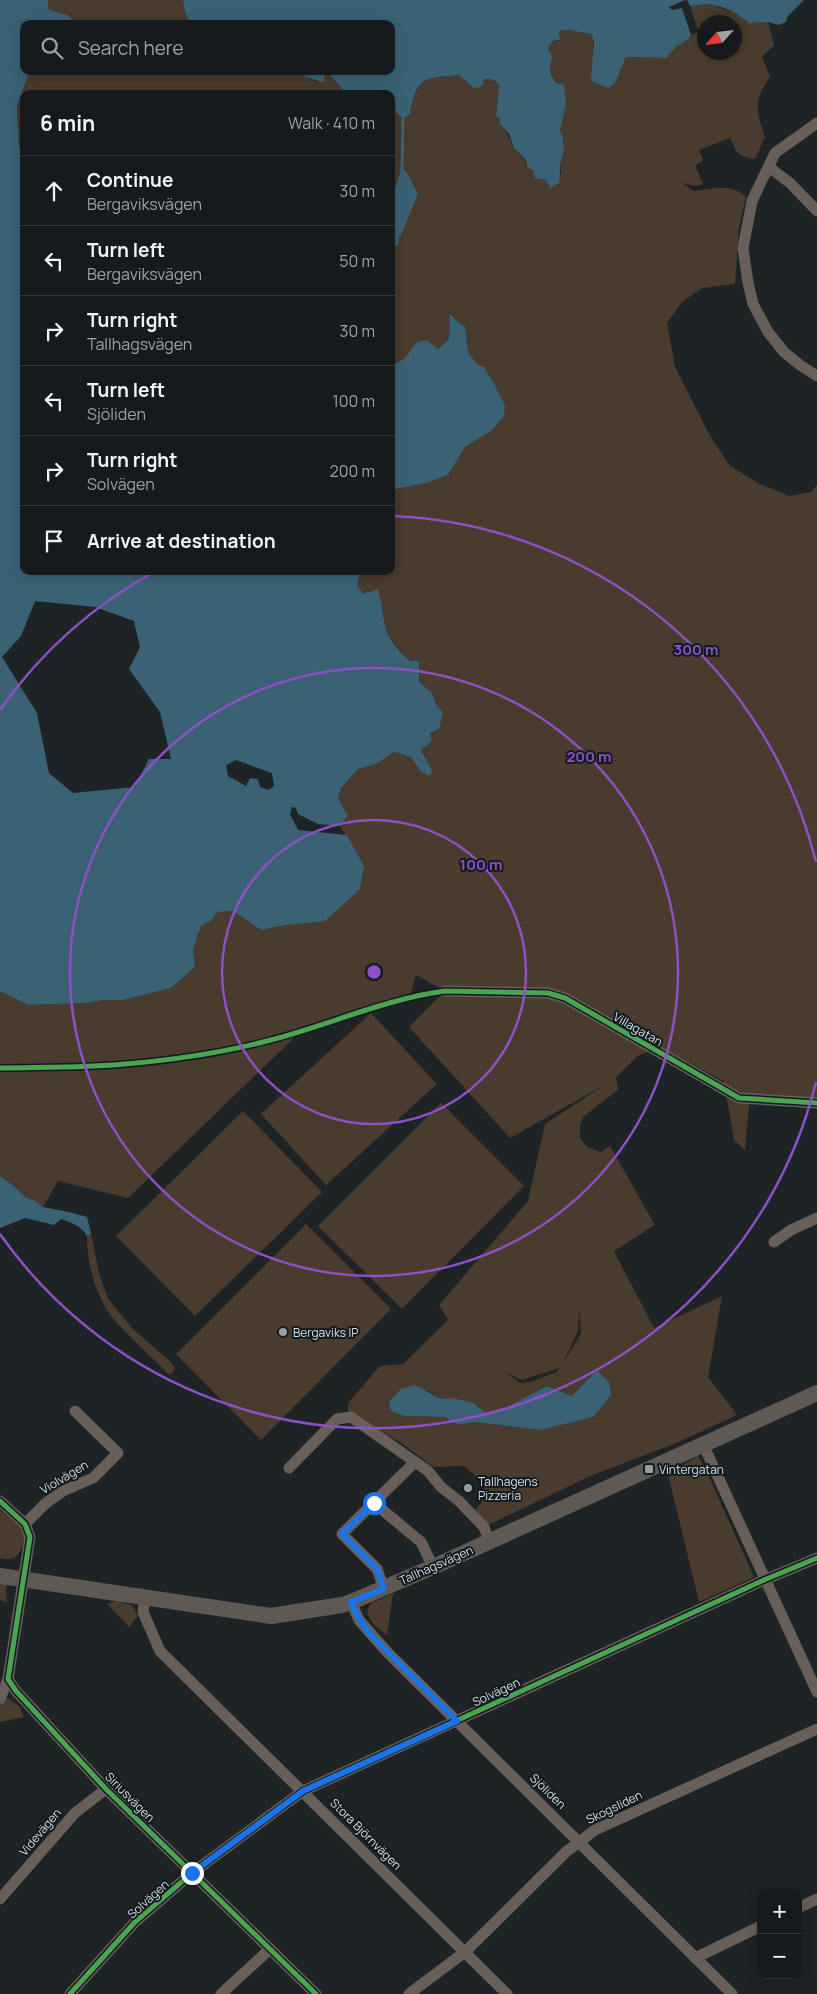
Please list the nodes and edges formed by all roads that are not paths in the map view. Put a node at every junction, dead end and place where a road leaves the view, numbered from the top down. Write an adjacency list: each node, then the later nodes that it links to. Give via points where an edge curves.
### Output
1 (817, 123): 2 (street, via 775,153)
2 (769, 167): 3 (street); 4 (street, via 752,201 743,248 748,283 753,304 768,332 784,352)
3 (817, 211)
4 (817, 376)
5 (445, 991): 6 (street, Villagatan, via 548,993 565,998 739,1098)
6 (817, 1103)
7 (817, 1218): 8 (street)
8 (774, 1242)
9 (817, 1393): 11 (main road, Tallhagsvägen)
10 (75, 1412): 16 (street, Violvägen, via 118,1453 93,1478 63,1491)
11 (702, 1444): 17 (main road, Tallhagsvägen); 22 (street)
12 (416, 1462): 13 (street, via 351,1418 337,1419); 15 (street); 17 (street, via 472,1514 484,1527)
13 (289, 1468)
14 (0, 1500): 16 (street)
15 (374, 1503): 19 (street, via 421,1542); 23 (street, via 342,1534 377,1569)
16 (25, 1524): 21 (street, via 30,1537)
17 (489, 1541): 19 (main road, Tallhagsvägen)
18 (817, 1558): 22 (street, Solvägen)
19 (433, 1567): 23 (main road, Tallhagsvägen)
20 (0, 1576): 21 (main road, Tallhagsvägen)
21 (23, 1579): 24 (main road, Tallhagsvägen); 26 (street)
22 (764, 1580): 27 (street); 29 (street, Solvägen)
23 (384, 1589): 25 (main road, Tallhagsvägen)
24 (145, 1597): 25 (main road, Tallhagsvägen, via 271,1616); 32 (street, Stora Björnvägen, via 142,1612 160,1651)
25 (351, 1602): 29 (street, Sjöliden, via 369,1633)
26 (8, 1679): 28 (street); 31 (street, Siriusvägen)
27 (817, 1692)
28 (0, 1699)
29 (457, 1721): 32 (street, Solvägen); 33 (street, Sjöliden)
30 (817, 1729): 33 (street, Skogsliden, via 594,1830)
31 (106, 1789): 34 (street, Siriusvägen); 35 (street, Videvägen, via 75,1813)
32 (303, 1791): 34 (street, Solvägen); 40 (street, Stora Björnvägen)
33 (579, 1841): 40 (street, Skogsliden); 41 (street, Sjöliden)
34 (192, 1873): 39 (street, Siriusvägen); 42 (street, Solvägen, via 136,1922)
35 (0, 1899)
36 (817, 1899): 37 (street)
37 (802, 1906)
38 (757, 1928): 41 (street)
39 (270, 1949): 43 (street); 44 (street, Siriusvägen)
40 (465, 1952): 45 (street, Skogsliden); 46 (street, Stora Björnvägen)
41 (695, 1958): 47 (street, Sjöliden)
42 (70, 1994)
43 (222, 1994)
44 (316, 1994)
45 (409, 1994)
46 (507, 1994)
47 (732, 1994)

